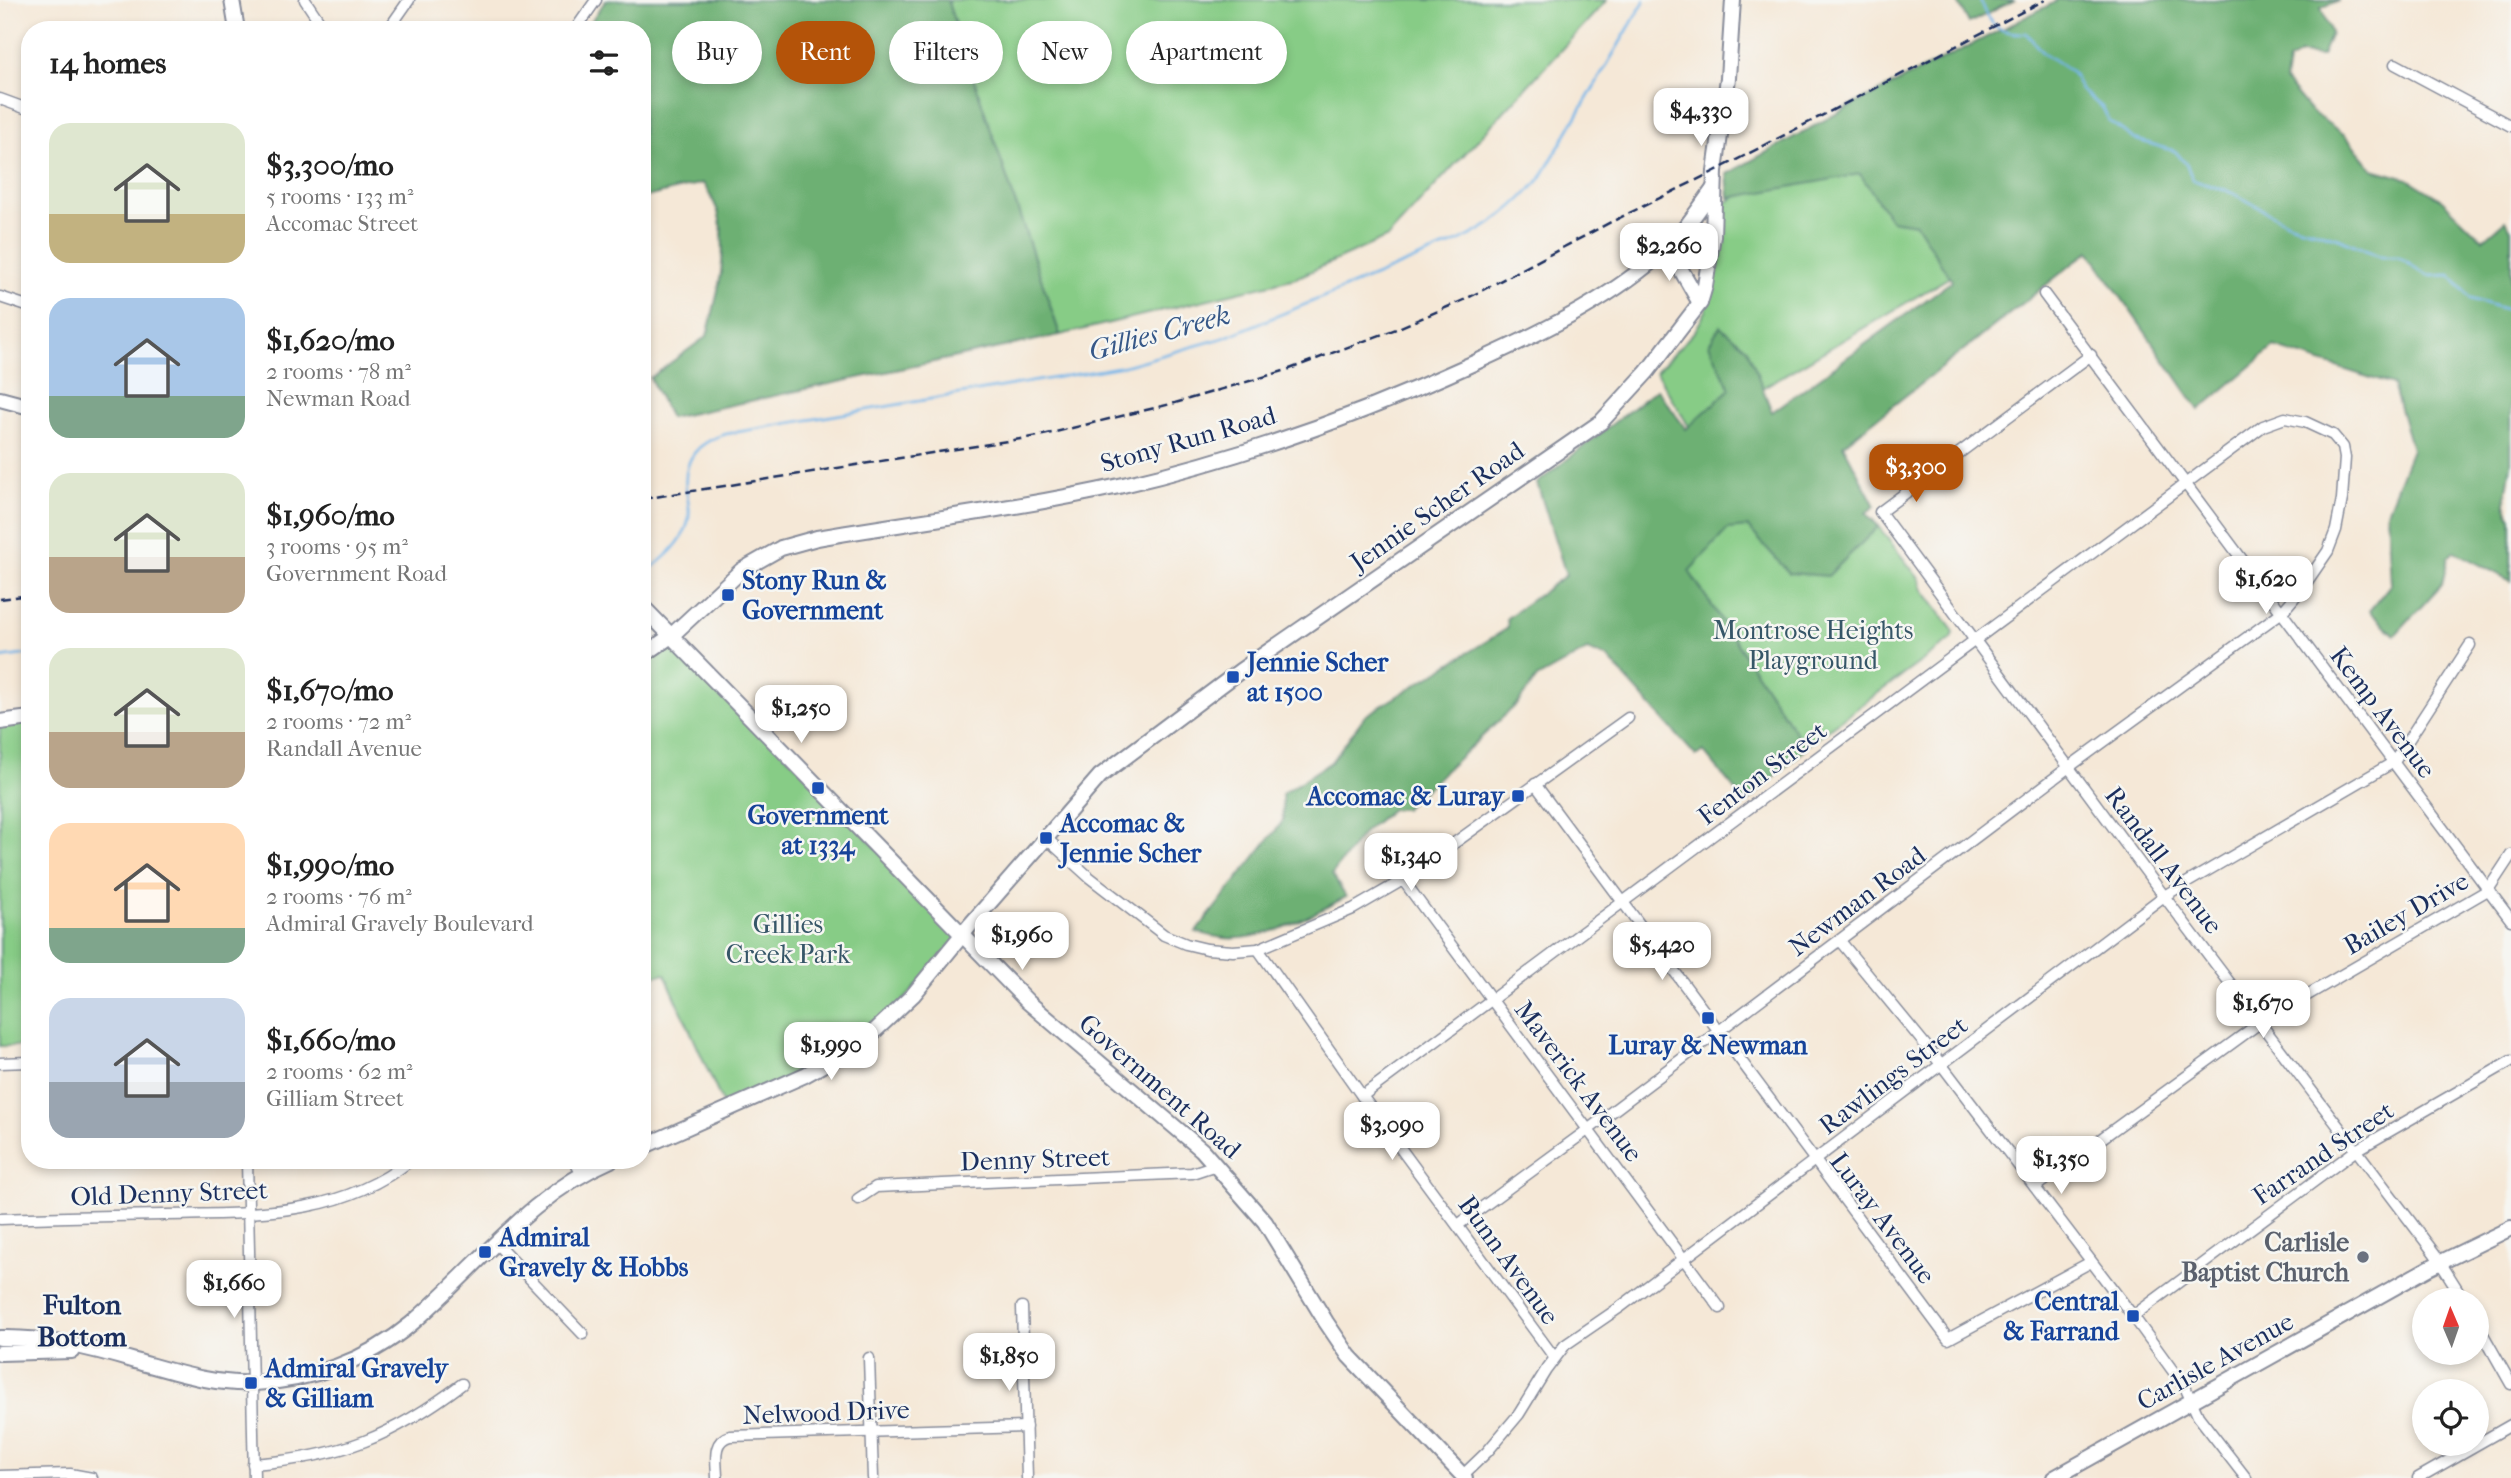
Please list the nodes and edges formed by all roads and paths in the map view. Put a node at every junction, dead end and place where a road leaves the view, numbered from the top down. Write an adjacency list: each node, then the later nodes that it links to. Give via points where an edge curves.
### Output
1 (232, 0): 6 (street)
2 (305, 0): 7 (street)
3 (410, 0): 8 (street)
4 (596, 0): 9 (street)
5 (1733, 0): 14 (street, Jennie Scher Road)
6 (236, 21)
7 (319, 21)
8 (395, 21)
9 (581, 21)
10 (2395, 64): 13 (street)
11 (0, 99): 12 (street)
12 (21, 107)
13 (2511, 126)
14 (1714, 187): 15 (street, Stony Run Road); 18 (street, Jennie Scher Road, via 1713,236)
15 (1668, 247): 18 (street); 27 (street, Stony Run Road, via 1618,286 1556,323 1437,380 1249,450 1120,485 790,545 742,570)
16 (2044, 294): 20 (street, Kemp Avenue)
17 (0, 297): 19 (street)
18 (1700, 303): 37 (street, Jennie Scher Road, via 1601,422 1233,677 1100,776)
19 (21, 304)
20 (2091, 355): 24 (street, Kemp Avenue); 28 (street, Randall Avenue, via 1880,512)
21 (0, 399): 22 (street)
22 (21, 405)
23 (2344, 452): 24 (street, Fenton Street, via 2339,441 2323,429 2291,419 2274,420); 25 (street, Newman Road, via 2342,499 2328,551)
24 (2186, 484): 25 (street, Kemp Avenue); 28 (street, Fenton Street)
25 (2282, 612): 34 (street, Kemp Avenue); 35 (street, Newman Road)
26 (651, 615): 27 (street, Government Road)
27 (671, 636): 30 (street, Stony Run Road); 44 (street, Government Road)
28 (1973, 640): 35 (street, Randall Avenue); 42 (street, Fenton Street)
29 (2470, 645): 34 (street)
30 (651, 650)
31 (1628, 718): 36 (street)
32 (21, 719): 33 (street)
33 (0, 722)
34 (2394, 762): 40 (street, Kemp Avenue); 41 (street, Rawlings Street)
35 (2069, 767): 41 (street, Randall Avenue); 45 (street, Newman Road)
36 (1535, 784): 39 (street); 42 (street, Luray Avenue)
37 (1046, 838): 44 (street, Jennie Scher Road); 46 (street, via 1164,935 1207,949)
38 (2511, 855): 40 (street, Bailey Drive)
39 (1403, 880): 46 (street, via 1353,909); 47 (street, Maverick Avenue)
40 (2488, 890): 43 (street, Kemp Avenue); 48 (street, Bailey Drive)
41 (2164, 896): 48 (street, Randall Avenue); 53 (street, Rawlings Street)
42 (1622, 904): 47 (street, Fenton Street); 49 (street, Luray Avenue)
43 (2511, 919)
44 (961, 935): 56 (street, Jennie Scher Road, via 899,1010 862,1043 805,1075); 59 (street, Government Road, via 1028,1002 1180,1129)
45 (1840, 941): 49 (street, Newman Road); 53 (street)
46 (1258, 949): 54 (street, Bunn Avenue)
47 (1493, 1000): 54 (street, Fenton Street); 55 (street, Maverick Avenue)
48 (2260, 1022): 57 (street, Randall Avenue); 65 (street, Bailey Drive)
49 (1717, 1031): 55 (street, Newman Road); 58 (street, Luray Avenue)
50 (2511, 1061): 57 (street, Farrand Street)
51 (21, 1062): 52 (street)
52 (0, 1063)
53 (1941, 1064): 58 (street, Rawlings Street); 65 (street)
54 (1362, 1096): 69 (street, Bunn Avenue)
55 (1590, 1129): 69 (street, Newman Road); 72 (street, Maverick Avenue)
56 (651, 1143)
57 (2355, 1151): 74 (street, Randall Avenue); 78 (street, Farrand Street)
58 (1814, 1161): 72 (street, Rawlings Street); 73 (street, Luray Avenue, via 1948,1339)
59 (1216, 1165): 66 (street, Denny Street, via 1192,1173 876,1187); 95 (street, Government Road, via 1265,1222 1349,1356)
60 (247, 1169): 67 (street)
61 (398, 1169): 67 (street, Old Denny Street, via 345,1197 302,1209)
62 (579, 1169): 64 (street)
63 (594, 1169): 64 (street)
64 (582, 1175): 71 (street)
65 (2035, 1186): 73 (street)
66 (858, 1199)
67 (248, 1214): 68 (street, Old Denny Street); 86 (street)
68 (0, 1219)
69 (1458, 1225): 84 (street, Bunn Avenue)
70 (2511, 1228): 74 (street, Carlisle Avenue)
71 (495, 1242): 79 (street); 86 (street, via 411,1324 372,1350 313,1374)
72 (1684, 1258): 77 (street, Maverick Avenue); 84 (street, Rawlings Street)
73 (2091, 1262): 78 (street)
74 (2441, 1262): 75 (street, Randall Avenue); 89 (street, Carlisle Avenue)
75 (2457, 1288)
76 (1022, 1307): 91 (street)
77 (1720, 1308)
78 (2133, 1316): 89 (street)
79 (583, 1334)
80 (0, 1338): 82 (street, via 38,1339)
81 (2489, 1345): 88 (street)
82 (92, 1350): 83 (street); 86 (street, via 206,1380)
83 (0, 1353)
84 (1554, 1357): 95 (street, Rawlings Street, via 1519,1414)
85 (869, 1358): 92 (street)
86 (251, 1383): 93 (street)
87 (462, 1384): 93 (street, via 429,1409 376,1438 318,1457)
88 (2511, 1384)
89 (2191, 1402): 101 (street, Carlisle Avenue); 102 (street)
90 (2511, 1425): 103 (street)
91 (1026, 1427): 92 (street, Nelwood Drive); 100 (street)
92 (872, 1432): 98 (street, Nelwood Drive, via 730,1436 717,1446); 99 (street)
93 (253, 1464): 97 (street)
94 (0, 1476): 96 (street, via 70,1474)
95 (1464, 1477)
96 (92, 1478)
97 (254, 1478)
98 (717, 1478)
99 (873, 1478)
100 (1027, 1478)
101 (2054, 1478)
102 (2246, 1478)
103 (2418, 1478)

